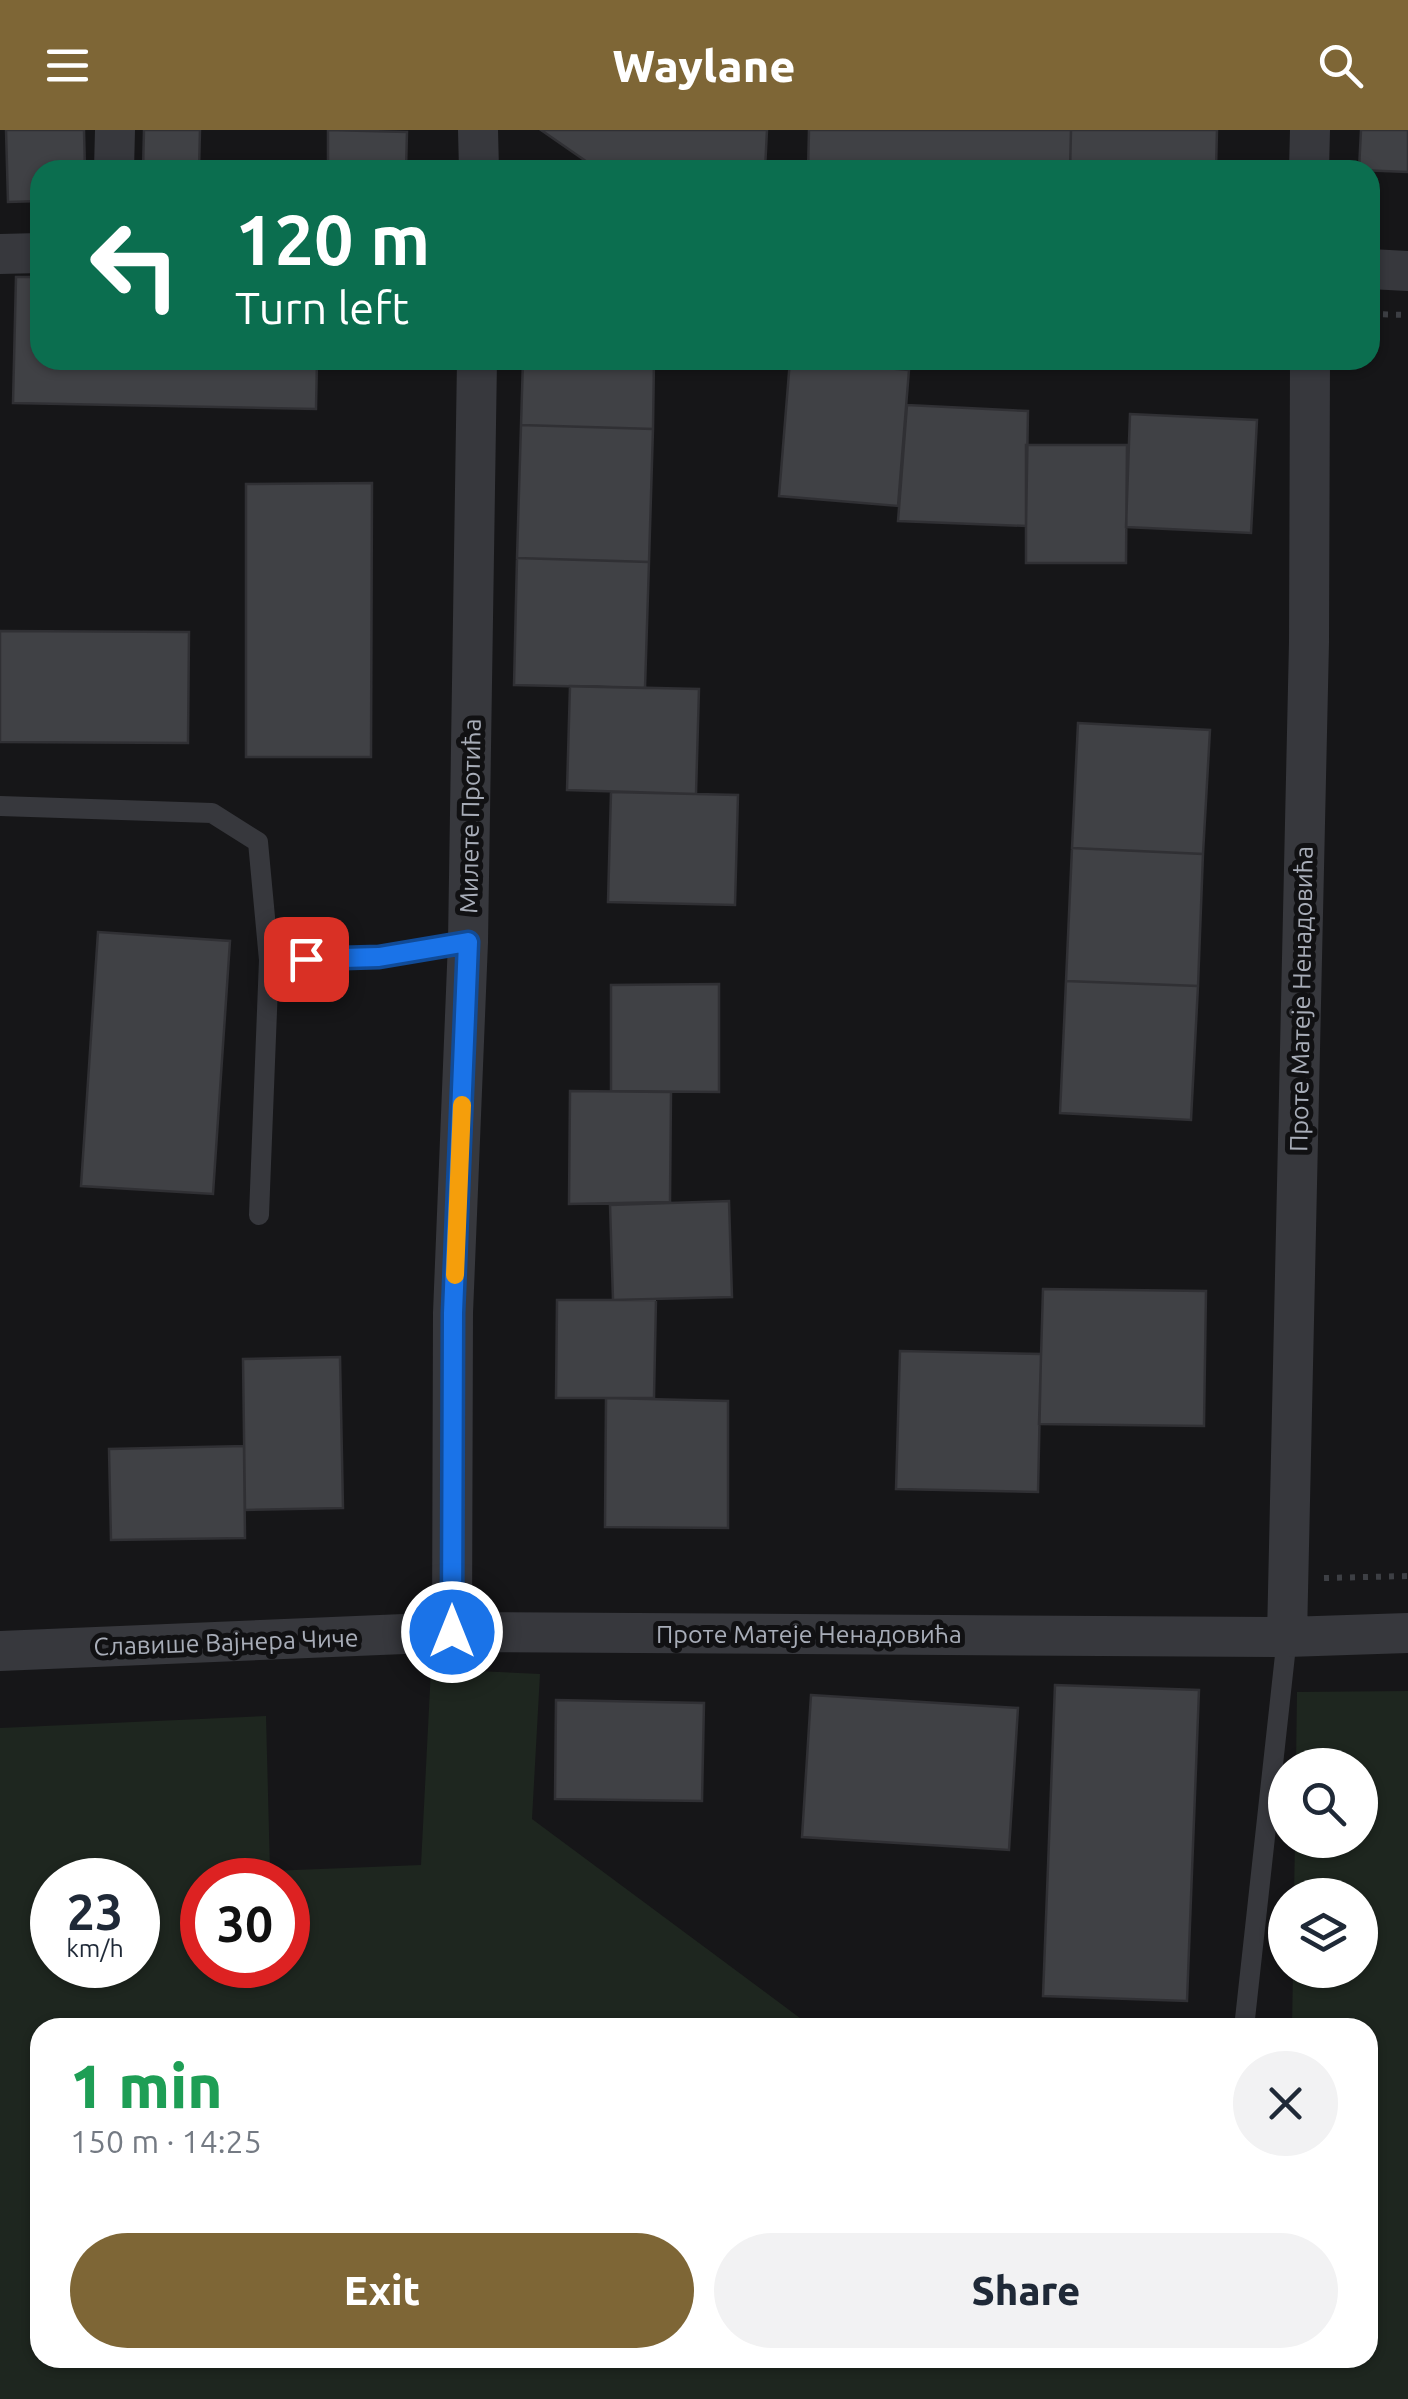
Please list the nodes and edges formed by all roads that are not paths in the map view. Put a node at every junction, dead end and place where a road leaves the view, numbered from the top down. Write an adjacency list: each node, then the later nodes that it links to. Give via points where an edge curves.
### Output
1 (114, 130): 4 (street)
2 (478, 130): 5 (street)
3 (1310, 130): 6 (street)
4 (114, 160)
5 (478, 160)
6 (1309, 160)
7 (0, 254): 8 (street)
8 (30, 254)
9 (1380, 270): 10 (street)
10 (1408, 271)
11 (477, 370): 14 (street, Милете Протића)
12 (1310, 370): 19 (street, Проте Матеје Ненадовића)
13 (0, 806): 15 (lane, via 212,813 258,842)
14 (468, 942): 15 (lane, via 379,957); 17 (street, Милете Протића, via 453,1313)
15 (270, 960): 16 (lane)
16 (259, 1215)
17 (452, 1632): 19 (street, Проте Матеје Ненадовића); 20 (street, Славише Вајнера Чиче)
18 (1408, 1633): 19 (street)
19 (1286, 1637): 21 (lane, Проте Матеје Ненадовића)
20 (0, 1651)
21 (1245, 2018)

